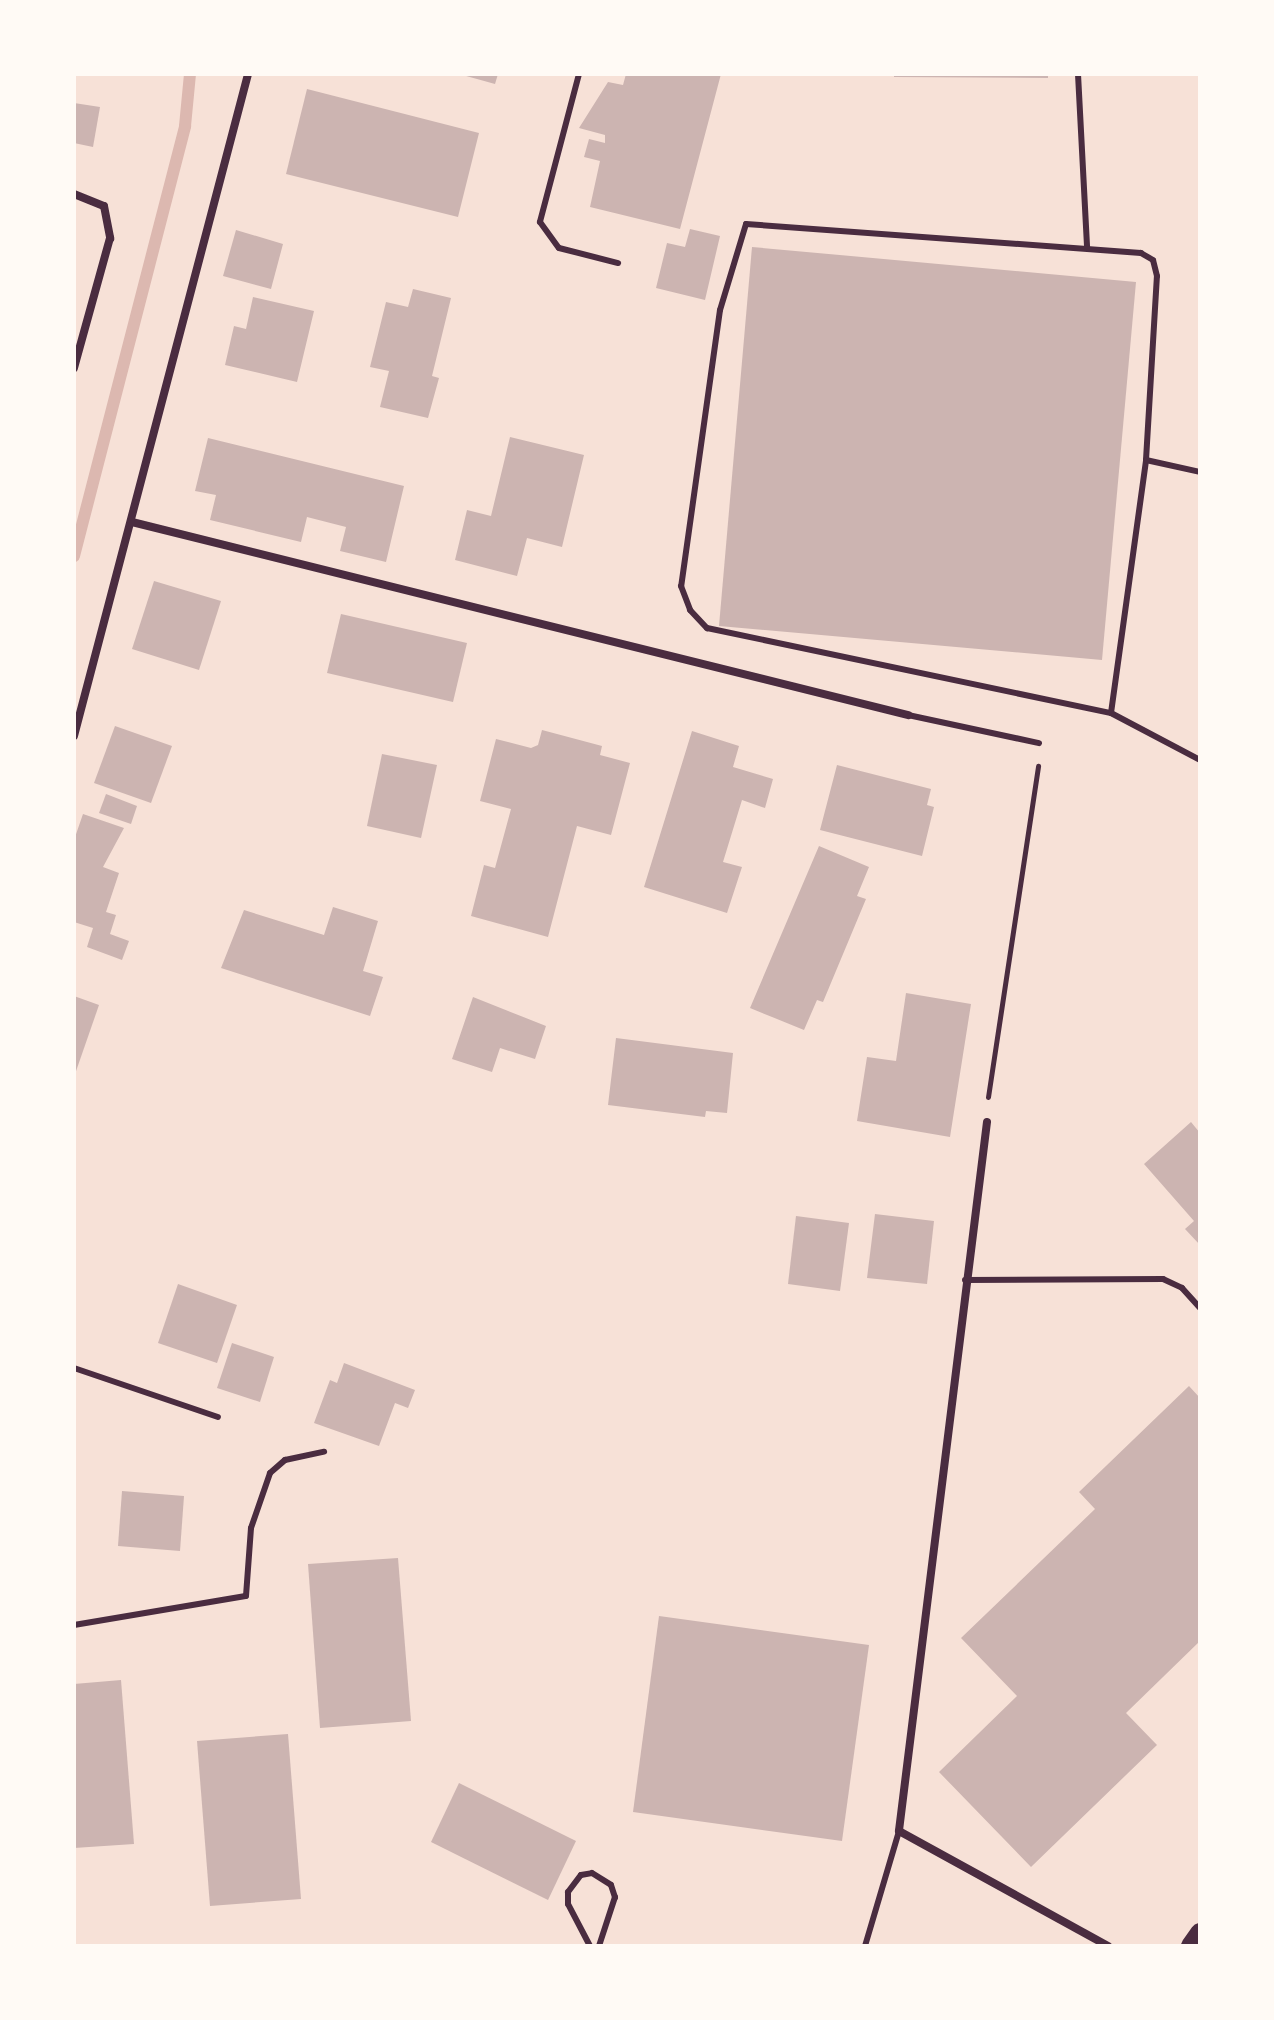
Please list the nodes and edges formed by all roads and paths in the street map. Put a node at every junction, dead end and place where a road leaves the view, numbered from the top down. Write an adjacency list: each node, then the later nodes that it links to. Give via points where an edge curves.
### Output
1 (248, 74): 10 (street)
2 (579, 74): 6 (lane, via 540,222 559,248)
3 (1078, 74): 5 (lane)
4 (74, 194): 7 (street, via 104,206 110,238)
5 (1087, 248): 8 (lane, via 1141,253 1153,260 1157,276); 11 (lane, via 746,224 720,310 681,586 690,610 707,628)
6 (618, 263)
7 (74, 368)
8 (1146, 460): 9 (lane); 11 (lane)
9 (1200, 472)
10 (132, 522): 12 (street); 13 (street)
11 (1111, 713): 15 (lane)
12 (908, 715): 14 (lane)
13 (74, 736)
14 (1039, 743): 16 (path)
15 (1200, 760)
16 (987, 1122): 17 (street)
17 (965, 1280): 18 (lane, via 1163,1279 1182,1288); 23 (street)
18 (1200, 1308)
19 (74, 1368): 20 (lane)
20 (218, 1417)
21 (324, 1452): 22 (lane, via 285,1460 270,1473 251,1528 246,1596)
22 (74, 1625)
23 (899, 1831): 27 (lane); 28 (street)
24 (1200, 1933): 29 (main road)
25 (590, 1946): 26 (lane, via 568,1904 568,1892 581,1875 592,1873 611,1885 615,1897)
26 (599, 1946)
27 (865, 1946)
28 (1108, 1946)
29 (1191, 1946)

